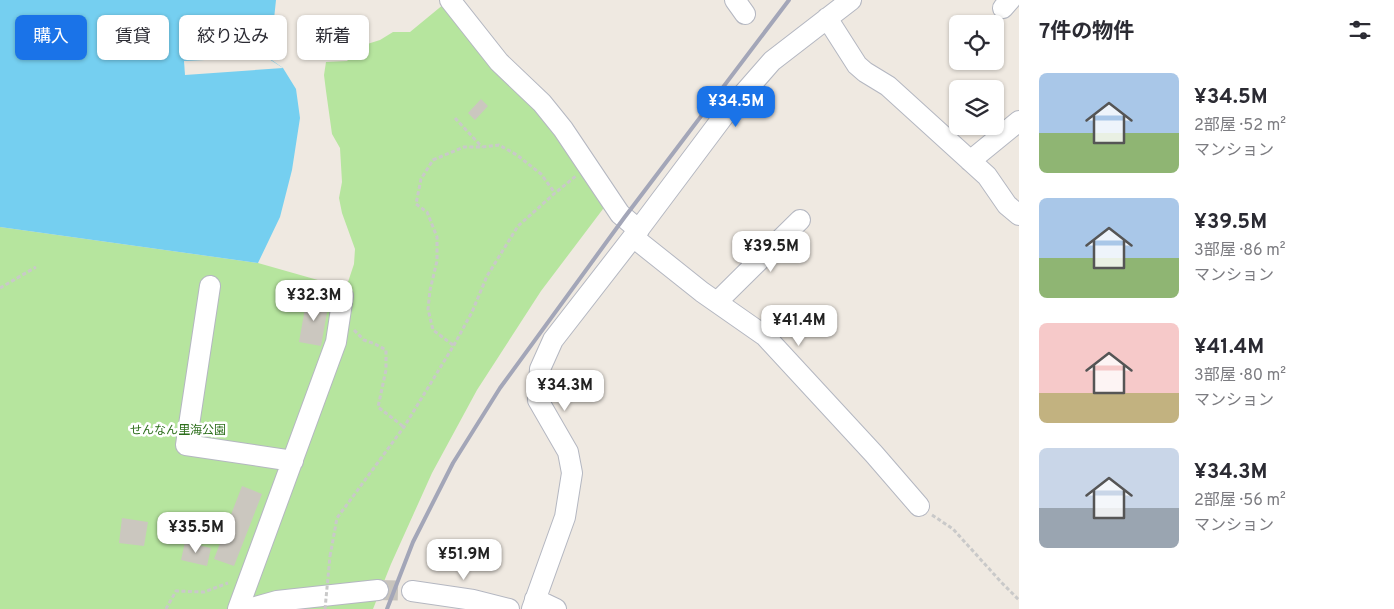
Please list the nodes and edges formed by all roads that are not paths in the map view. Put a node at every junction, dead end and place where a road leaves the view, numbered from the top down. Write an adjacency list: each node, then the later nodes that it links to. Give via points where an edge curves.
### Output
1 (450, 0): 8 (street, via 499,62 542,103 563,129)
2 (851, 0): 3 (street)
3 (827, 18): 5 (street, via 857,65 888,86); 8 (street, via 772,61 723,117)
4 (1019, 121): 5 (street)
5 (970, 160): 6 (street)
6 (1019, 215)
7 (800, 220): 11 (street)
8 (636, 234): 11 (street); 16 (street, via 553,340 540,369 538,400 568,452 572,473 565,517)
9 (210, 286): 12 (street, via 186,445)
10 (343, 296): 12 (street, via 336,342)
11 (717, 302): 13 (street, via 765,336)
12 (293, 461): 18 (street)
13 (919, 506)
14 (378, 590): 17 (street)
15 (412, 591): 20 (street)
16 (534, 604): 21 (street)
17 (272, 605): 19 (street)
18 (238, 609)
19 (248, 609)
20 (509, 609)
21 (556, 609)

